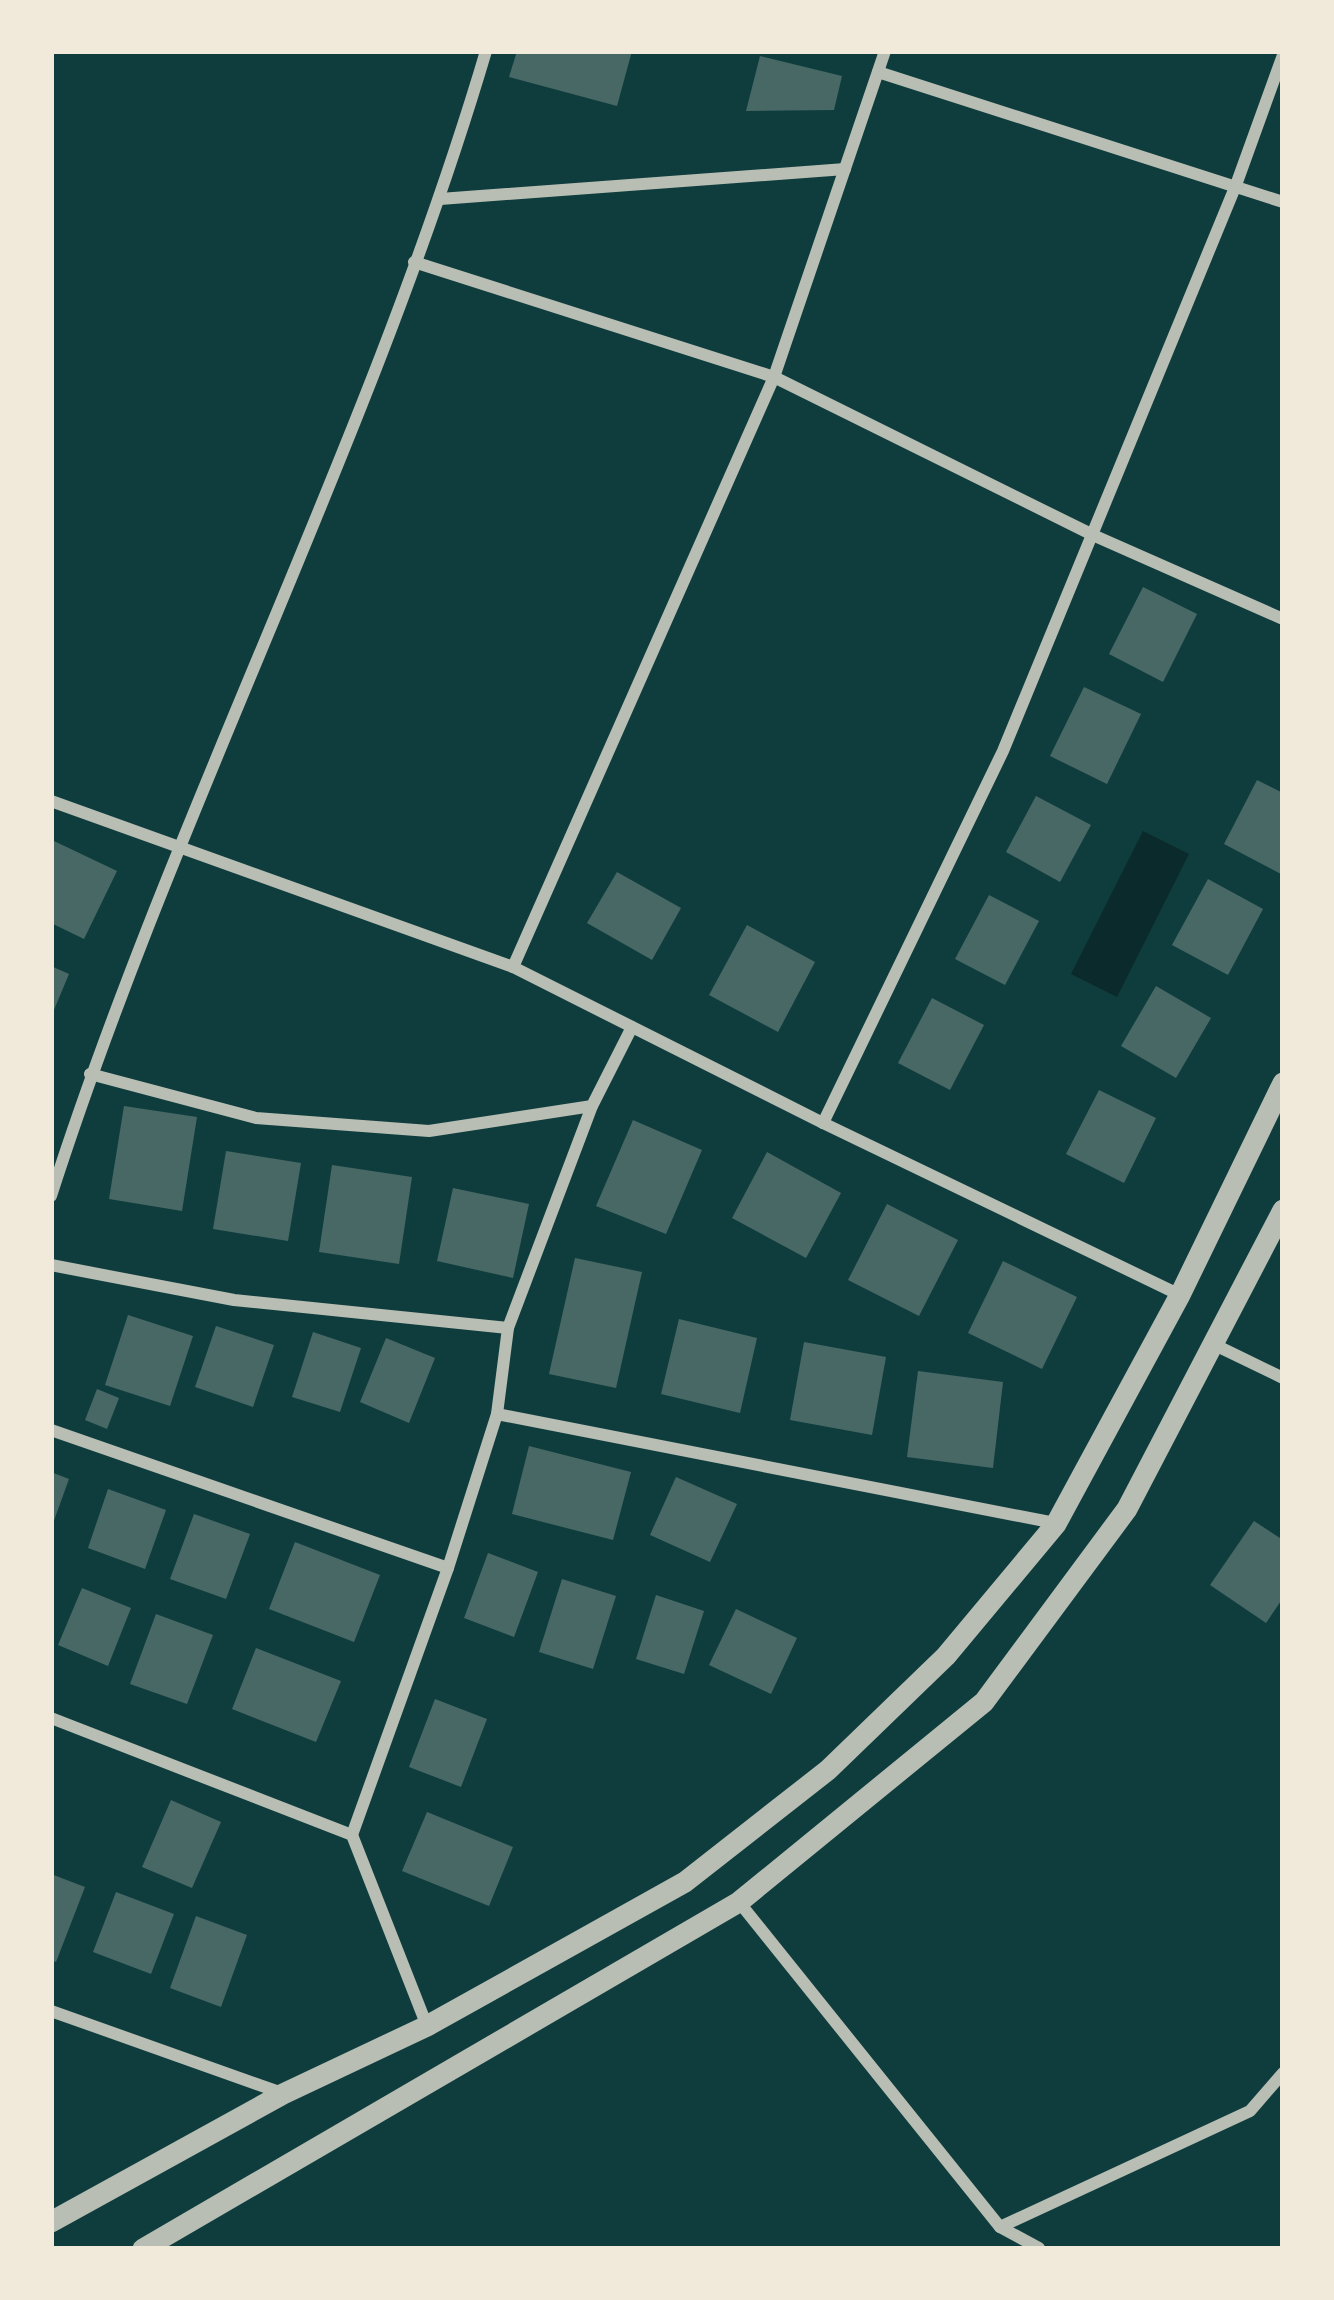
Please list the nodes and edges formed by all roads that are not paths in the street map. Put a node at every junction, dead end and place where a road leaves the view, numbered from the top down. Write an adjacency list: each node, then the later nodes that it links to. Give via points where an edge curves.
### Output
1 (486, 51): 7 (street)
2 (885, 51): 4 (street)
3 (1283, 55): 6 (street)
4 (878, 72): 5 (street); 6 (street)
5 (845, 169): 7 (street); 10 (street)
6 (1236, 185): 8 (street); 11 (street)
7 (440, 199): 9 (street)
8 (1283, 202)
9 (414, 262): 10 (street); 14 (street)
10 (774, 377): 11 (street); 15 (street)
11 (1095, 536): 12 (street); 20 (street, via 1003,751)
12 (1283, 619)
13 (51, 802): 14 (street)
14 (180, 850): 15 (street); 17 (street)
15 (513, 967): 16 (street)
16 (632, 1028): 19 (street); 20 (street)
17 (90, 1074): 19 (street, via 256,1118 429,1131); 21 (street)
18 (1283, 1083): 24 (street)
19 (592, 1106): 25 (street)
20 (823, 1123): 24 (street)
21 (51, 1196)
22 (1283, 1210): 26 (street)
23 (51, 1265): 25 (street, via 234,1300)
24 (1180, 1295): 30 (street)
25 (508, 1328): 28 (street)
26 (1215, 1345): 27 (street); 34 (street, via 1127,1509 984,1702)
27 (1283, 1378)
28 (496, 1414): 30 (street); 31 (street)
29 (51, 1430): 31 (street)
30 (1056, 1524): 36 (street, via 946,1655 828,1770 685,1882)
31 (448, 1568): 33 (street)
32 (51, 1718): 33 (street)
33 (352, 1834): 36 (street)
34 (739, 1902): 40 (street); 41 (street)
35 (51, 2011): 38 (street)
36 (427, 2026): 38 (street)
37 (1283, 2073): 40 (street, via 1250,2111)
38 (284, 2094): 39 (street)
39 (51, 2222)
40 (1000, 2227): 42 (street)
41 (143, 2249)
42 (1040, 2249)

